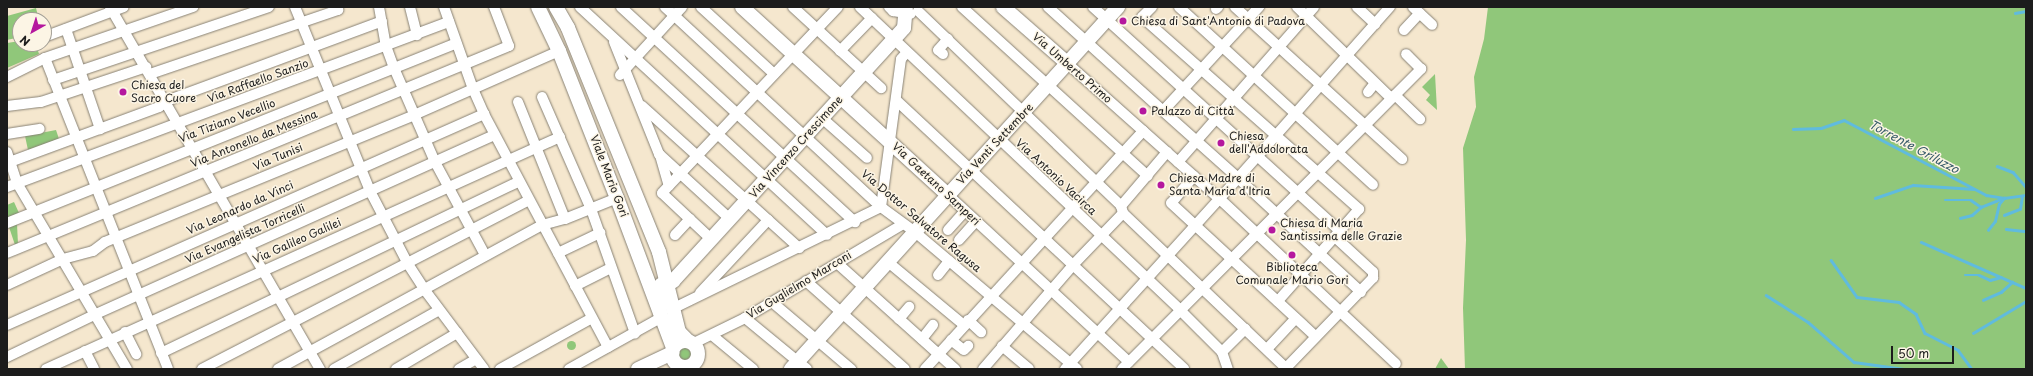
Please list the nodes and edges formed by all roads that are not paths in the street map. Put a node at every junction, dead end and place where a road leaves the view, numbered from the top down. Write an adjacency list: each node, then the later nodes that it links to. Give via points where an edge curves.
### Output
1 (124, 7): 34 (street)
2 (192, 7): 50 (street)
3 (269, 7): 67 (street)
4 (295, 7): 43 (street)
5 (381, 7): 44 (street)
6 (410, 7): 53 (street)
7 (444, 7): 45 (street)
8 (494, 7): 75 (street, Via Antonello da Messina, via 509,46)
9 (538, 7): 65 (street, Viale Mario Gori)
10 (556, 7): 234 (street, Viale Mario Gori, via 568,28 659,252)
11 (580, 7): 54 (street)
12 (621, 7): 55 (street)
13 (664, 7): 38 (street, Via Dottor Salvatore Ragusa)
14 (682, 7): 38 (street)
15 (701, 7): 83 (street)
16 (742, 7): 68 (street, Via Gaetano Samperi)
17 (793, 7): 49 (street)
18 (860, 7): 40 (street, Via Antonio Vacirca)
19 (889, 7): 36 (street, via 893,11)
20 (962, 7): 88 (street)
21 (1003, 7): 74 (street, Via Umberto Primo)
22 (1048, 7): 57 (street)
23 (1094, 7): 42 (street)
24 (1118, 7): 42 (street, Via Venti Settembre)
25 (1152, 7): 78 (street, via 1142,17)
26 (1179, 7): 62 (street)
27 (1235, 7): 41 (street)
28 (1259, 7): 41 (street)
29 (1297, 7): 39 (street)
30 (1314, 7): 39 (street)
31 (1357, 7): 46 (street)
32 (1390, 7): 46 (street)
33 (338, 8): 43 (street)
34 (111, 9): 48 (street); 50 (street)
35 (832, 9): 49 (street)
36 (913, 10): 56 (street); 59 (street, Via Vincenzo Crescimone, via 904,28)
37 (1416, 10): 47 (street); 51 (street)
38 (674, 16): 55 (street); 96 (street, Via Dottor Salvatore Ragusa)
39 (1306, 16): 63 (street); 71 (street)
40 (872, 18): 59 (street, Via Antonio Vacirca); 66 (street)
41 (1248, 18): 62 (street); 63 (street)
42 (1107, 20): 57 (street, Via Venti Settembre); 93 (street)
43 (302, 22): 60 (street); 80 (street)
44 (377, 22): 60 (street); 61 (street)
45 (449, 22): 53 (street, Via Raffaello Sanzio); 58 (street)
46 (1375, 24): 71 (street)
47 (1432, 25)
48 (66, 29): 52 (street); 64 (street)
49 (817, 29): 66 (street); 68 (street)
50 (124, 30): 64 (street); 67 (street)
51 (1404, 30)
52 (52, 34)
53 (417, 35): 61 (street, Via Raffaello Sanzio)
54 (612, 36): 73 (street); 81 (street)
55 (654, 37): 73 (street); 112 (street)
56 (948, 39): 69 (street, via 938,50); 109 (street)
57 (1087, 41): 74 (street, Via Venti Settembre); 108 (street)
58 (456, 43): 75 (street); 76 (street, Via Tiziano Vecellio)
59 (900, 45): 82 (street, Via Vincenzo Crescimone); 103 (street, via 901,59); 132 (street, Via Antonio Vacirca)
60 (311, 46): 77 (street); 104 (street)
61 (386, 46): 76 (street); 77 (street, Via Raffaello Sanzio)
62 (1222, 46): 78 (street); 84 (street)
63 (1279, 47): 84 (street); 89 (street)
64 (72, 48): 72 (street); 79 (street)
65 (559, 51): 92 (street, Via Tunisi); 172 (street, Viale Mario Gori)
66 (840, 51): 82 (street)
67 (136, 52): 79 (street); 80 (street)
68 (794, 54): 83 (street); 101 (street, Via Gaetano Samperi)
69 (943, 54)
70 (1406, 54): 99 (street, via 1421,69)
71 (1347, 56): 87 (street); 89 (street)
72 (45, 58): 85 (street); 86 (street)
73 (635, 58): 81 (street); 124 (street)
74 (1068, 64): 88 (street, Via Venti Settembre); 122 (street, Via Umberto Primo)
75 (464, 65): 92 (street); 94 (street, Via Antonello da Messina)
76 (394, 68): 94 (street); 97 (street, Via Tiziano Vecellio)
77 (321, 70): 97 (street); 118 (street, Via Raffaello Sanzio)
78 (1201, 70): 93 (street); 102 (street)
79 (80, 71): 86 (street); 90 (street)
80 (148, 71): 90 (street); 104 (street)
81 (624, 71): 106 (street)
82 (863, 72): 91 (street); 101 (street, Via Vincenzo Crescimone)
83 (774, 74): 96 (street)
84 (1254, 75): 102 (street); 113 (street)
85 (7, 77)
86 (52, 80): 98 (street)
87 (1375, 83): 95 (street); 99 (street)
88 (1049, 85): 109 (street, Via Venti Settembre); 139 (street)
89 (1321, 86): 113 (street); 119 (street)
90 (86, 87): 98 (street); 121 (street)
91 (880, 88)
92 (472, 89): 110 (street, Via Tunisi); 111 (street)
93 (1182, 90): 108 (street); 117 (street)
94 (404, 91): 110 (street); 114 (street, Via Antonello da Messina)
95 (1368, 92)
96 (757, 93): 112 (street); 126 (street, Via Dottor Salvatore Ragusa)
97 (331, 94): 114 (street); 135 (street, Via Tiziano Vecellio)
98 (58, 96): 107 (street, via 41,102); 129 (street)
99 (1393, 96): 116 (street); 119 (street)
100 (542, 97): 128 (street)
101 (842, 97): 115 (street, Via Vincenzo Crescimone); 134 (street, Via Gaetano Samperi)
102 (1233, 99): 117 (street); 127 (street)
103 (896, 100): 134 (street); 153 (street)
104 (167, 102): 118 (street); 121 (street)
105 (518, 102): 136 (street)
106 (640, 104): 138 (street); 141 (street)
107 (7, 106)
108 (1163, 109): 131 (street)
109 (1025, 112): 132 (street, Via Venti Settembre); 161 (street)
110 (414, 114): 130 (street); 133 (street, Via Tunisi)
111 (484, 114): 125 (street); 130 (street, Via Leonardo da Vinci)
112 (737, 114): 124 (street); 143 (street)
113 (1296, 114): 127 (street); 137 (street)
114 (340, 117): 133 (street); 152 (street, Via Antonello da Messina)
115 (822, 118): 126 (street, Via Vincenzo Crescimone); 144 (street)
116 (1420, 119)
117 (1214, 120): 131 (street); 142 (street)
118 (179, 123): 135 (street); 146 (street, Via Raffaello Sanzio)
119 (1364, 124): 137 (street); 148 (street)
120 (40, 129): 123 (street)
121 (100, 129): 129 (street)
122 (1141, 132): 139 (street); 140 (street, Via Umberto Primo)
123 (7, 134)
124 (718, 134): 141 (street); 159 (street)
125 (495, 135): 147 (street); 149 (street, Via Evangelista Torricelli)
126 (805, 136): 143 (street, Via Vincenzo Crescimone); 176 (street, Via Dottor Salvatore Ragusa)
127 (1275, 136): 142 (street); 154 (street)
128 (560, 137): 136 (street, Via Galileo Galilei); 178 (street)
129 (74, 138): 145 (street); 146 (street)
130 (425, 139): 149 (street); 151 (street, Via Leonardo da Vinci)
131 (1198, 139): 150 (street); 158 (street)
132 (1000, 140): 153 (street, Via Venti Settembre); 177 (street, Via Antonio Vacirca)
133 (350, 141): 151 (street); 170 (street, Via Tunisi)
134 (890, 141): 171 (street, Via Gaetano Samperi); 176 (street)
135 (193, 147): 152 (street); 166 (street, Via Tiziano Vecellio)
136 (536, 147): 147 (street, Via Galileo Galilei); 186 (street)
137 (1337, 152): 154 (street); 163 (street)
138 (659, 154): 155 (street); 167 (street)
139 (1123, 154): 156 (street); 161 (street)
140 (1165, 154): 150 (street, Via Umberto Primo); 156 (street)
141 (698, 156): 155 (street); 174 (street)
142 (1256, 156): 158 (street); 169 (street)
143 (786, 158): 159 (street, Via Vincenzo Crescimone); 193 (street)
144 (867, 158)
145 (8, 159): 162 (street)
146 (82, 159): 162 (street, Via Raffaello Sanzio); 166 (street)
147 (507, 160): 160 (street); 164 (street, Via Galileo Galilei)
148 (1402, 160)
149 (435, 162): 164 (street); 168 (street, Via Evangelista Torricelli)
150 (1178, 162): 157 (street, Via Umberto Primo)
151 (360, 167): 168 (street); 192 (street, Via Leonardo da Vinci)
152 (207, 170): 170 (street); 184 (street, Via Antonello da Messina)
153 (970, 171): 171 (street, Via Venti Settembre); 209 (street)
154 (1317, 172): 169 (street); 202 (street, via 1359,209)
155 (681, 174): 167 (street); 188 (street)
156 (1148, 176): 179 (street)
157 (1194, 176): 175 (street, Via Umberto Primo); 195 (street, via 1171,203)
158 (1240, 177): 175 (street); 183 (street)
159 (766, 179): 174 (street, Via Vincenzo Crescimone); 204 (street)
160 (518, 182): 173 (street); 180 (street)
161 (1097, 182): 177 (street); 179 (street)
162 (17, 183): 165 (street, Via Raffaello Sanzio); 182 (street)
163 (1373, 185)
164 (448, 186): 180 (street); 185 (street, Via Galileo Galilei)
165 (7, 187)
166 (95, 188): 182 (street, Via Tiziano Vecellio); 184 (street)
167 (666, 189): 187 (street)
168 (370, 191): 185 (street); 212 (street, Via Evangelista Torricelli)
169 (1297, 193): 183 (street); 202 (street)
170 (221, 194): 192 (street); 207 (street, Via Tunisi)
171 (948, 196): 181 (street, Via Gaetano Samperi); 199 (street, Via Venti Settembre)
172 (617, 198): 178 (street); 253 (street, Viale Mario Gori)
173 (528, 201): 196 (street); 198 (street)
174 (747, 201): 188 (street, Via Vincenzo Crescimone); 189 (street)
175 (1219, 201): 195 (street); 201 (street, Via Umberto Primo)
176 (881, 207): 193 (street); 194 (street, Via Dottor Salvatore Ragusa)
177 (1072, 208): 205 (street, Via Antonio Vacirca); 209 (street)
178 (591, 209): 186 (street); 200 (street)
179 (1122, 209): 205 (street); 216 (street)
180 (460, 210): 198 (street); 210 (street)
181 (965, 211): 190 (street, Via Gaetano Samperi); 197 (street)
182 (34, 212): 191 (street, Via Tiziano Vecellio); 206 (street)
183 (1276, 213): 201 (street); 217 (street)
184 (105, 214): 206 (street, Via Antonello da Messina); 207 (street)
185 (383, 216): 210 (street); 228 (street, Via Galileo Galilei)
186 (565, 219): 196 (street)
187 (690, 219): 203 (street); 208 (street)
188 (730, 219): 208 (street, Via Vincenzo Crescimone)
189 (768, 220): 213 (street); 246 (street)
190 (976, 221): 211 (street); 224 (street, Via Gaetano Samperi)
191 (7, 222)
192 (237, 222): 212 (street); 229 (street, Via Leonardo da Vinci)
193 (855, 222): 204 (street)
194 (903, 224): 199 (street, Via Dottor Salvatore Ragusa); 223 (street, Via Guglielmo Marconi)
195 (1195, 225): 216 (street); 219 (street)
196 (542, 226): 215 (street); 218 (street)
197 (948, 230)
198 (472, 231): 218 (street); 225 (street)
199 (915, 232): 221 (street, Via Dottor Salvatore Ragusa); 222 (street, Via Venti Settembre)
200 (600, 233): 215 (street); 227 (street)
201 (1256, 234): 219 (street); 231 (street, Via Umberto Primo)
202 (1338, 234): 217 (street); 242 (street, via 1373,272 1373,278)
203 (675, 235)
204 (828, 235): 213 (street)
205 (1101, 235): 226 (street); 232 (street, Via Antonio Vacirca)
206 (49, 236): 214 (street, Via Antonello da Messina); 220 (street)
207 (114, 238): 220 (street, Via Tunisi, via 93,251); 229 (street)
208 (711, 239): 234 (street, Via Vincenzo Crescimone, via 673,281)
209 (1044, 239): 224 (street); 226 (street)
210 (396, 240): 225 (street); 244 (street)
211 (959, 240)
212 (251, 245): 228 (street); 243 (street, Via Evangelista Torricelli)
213 (799, 248): 246 (street)
214 (7, 253)
215 (558, 253): 236 (street)
216 (1168, 254): 232 (street); 238 (street)
217 (1320, 254): 231 (street); 242 (street)
218 (485, 255): 239 (street)
219 (1232, 259): 238 (street); 248 (street)
220 (63, 260): 235 (street, Via Tunisi); 241 (street)
221 (949, 260): 230 (street); 245 (street, Via Dottor Salvatore Ragusa)
222 (888, 262): 237 (street, Via Venti Settembre); 263 (street)
223 (836, 263): 233 (street, Via Guglielmo Marconi); 237 (street)
224 (1021, 263): 240 (street, Via Gaetano Samperi); 245 (street)
225 (408, 264): 239 (street); 262 (street)
226 (1073, 265): 240 (street); 250 (street)
227 (611, 268): 236 (street); 271 (street)
228 (265, 269): 244 (street); 261 (street, Via Galileo Galilei)
229 (129, 270): 241 (street, Via Leonardo da Vinci); 243 (street)
230 (938, 275)
231 (1300, 276): 248 (street); 255 (street, Via Umberto Primo)
232 (1147, 278): 250 (street); 252 (street, Via Antonio Vacirca)
233 (806, 281): 247 (street, Via Guglielmo Marconi); 254 (street)
234 (668, 283): 253 (street, Viale Mario Gori)
235 (7, 285)
236 (576, 286): 257 (street)
237 (864, 288): 254 (street, Via Venti Settembre); 260 (street)
238 (1203, 288): 252 (street); 267 (street)
239 (424, 289): 251 (street); 285 (street)
240 (1051, 290): 264 (street); 272 (street, Via Gaetano Samperi)
241 (82, 292): 256 (street); 265 (street, Via Leonardo da Vinci)
242 (1361, 292): 255 (street)
243 (139, 294): 256 (street, Via Evangelista Torricelli); 261 (street)
244 (281, 295): 262 (street); 289 (street)
245 (991, 295): 263 (street); 264 (street, Via Dottor Salvatore Ragusa)
246 (696, 298): 253 (street)
247 (772, 302): 258 (street, Via Guglielmo Marconi); 277 (street)
248 (1278, 302): 259 (street)
249 (909, 307): 260 (street)
250 (1119, 308): 272 (street); 279 (street)
251 (439, 310): 270 (street); 312 (street)
252 (1181, 311): 279 (street); 288 (street, Via Antonio Vacirca)
253 (665, 312): 271 (street); 280 (street, Viale Mario Gori, via 679,332); 286 (street, Viale Mario Gori)
254 (842, 313): 277 (street, Via Venti Settembre); 320 (street)
255 (1340, 313): 274 (street); 295 (street, Via Umberto Primo)
256 (96, 314): 275 (street); 292 (street, Via Evangelista Torricelli)
257 (592, 318): 283 (street); 316 (street)
258 (745, 318): 273 (street, Via Guglielmo Marconi); 298 (street)
259 (1296, 318): 274 (street); 284 (street)
260 (899, 319): 276 (street)
261 (149, 321): 268 (street, Via Galileo Galilei); 289 (street)
262 (296, 321): 285 (street); 308 (street)
263 (966, 322): 269 (street); 278 (street)
264 (1023, 323): 282 (street); 299 (street, Via Dottor Salvatore Ragusa)
265 (7, 325)
266 (933, 325): 276 (street)
267 (1246, 329): 284 (street); 288 (street)
268 (125, 332): 275 (street, Via Galileo Galilei); 290 (street)
269 (981, 332)
270 (457, 333): 293 (street); 313 (street)
271 (635, 333): 283 (street)
272 (1098, 333): 296 (street, Via Gaetano Samperi); 299 (street)
273 (713, 336): 280 (street, Via Guglielmo Marconi); 318 (street)
274 (1316, 337): 303 (street)
275 (109, 339): 287 (street, Via Galileo Galilei); 306 (street)
276 (922, 339): 291 (street)
277 (817, 340): 298 (street, Via Venti Settembre); 319 (street)
278 (951, 340): 281 (street, via 964,350); 291 (street)
279 (1151, 340): 296 (street); 324 (street)
280 (691, 342): 286 (street, via 680,342); 294 (street, via 698,349)
281 (968, 346)
282 (1002, 346): 302 (street); 323 (street)
283 (608, 347): 317 (street)
284 (1267, 349): 303 (street)
285 (313, 350): 309 (street); 310 (street); 311 (street)
286 (673, 350): 300 (street); 301 (street, via 675,362)
287 (85, 351): 297 (street, Via Galileo Galilei); 305 (street)
288 (1222, 352): 325 (street, Via Antonio Vacirca)
289 (161, 353): 307 (street)
290 (136, 354)
291 (938, 354): 321 (street); 322 (street)
292 (7, 357)
293 (476, 359): 314 (street); 315 (street)
294 (700, 363): 301 (street)
295 (1396, 364)
296 (1126, 365)
297 (62, 366): 304 (street, Via Galileo Galilei)
298 (798, 366)
299 (1071, 367)
300 (642, 368)
301 (682, 368)
302 (986, 368)
303 (1285, 368)
304 (46, 369)
305 (94, 369)
306 (127, 369)
307 (168, 369)
308 (202, 369)
309 (278, 369)
310 (320, 369)
311 (328, 369)
312 (334, 369)
313 (396, 369)
314 (459, 369)
315 (484, 369)
316 (500, 369)
317 (569, 369)
318 (753, 369)
319 (851, 369)
320 (905, 369)
321 (925, 369)
322 (955, 369)
323 (1029, 369)
324 (1184, 369)
325 (1228, 369)

